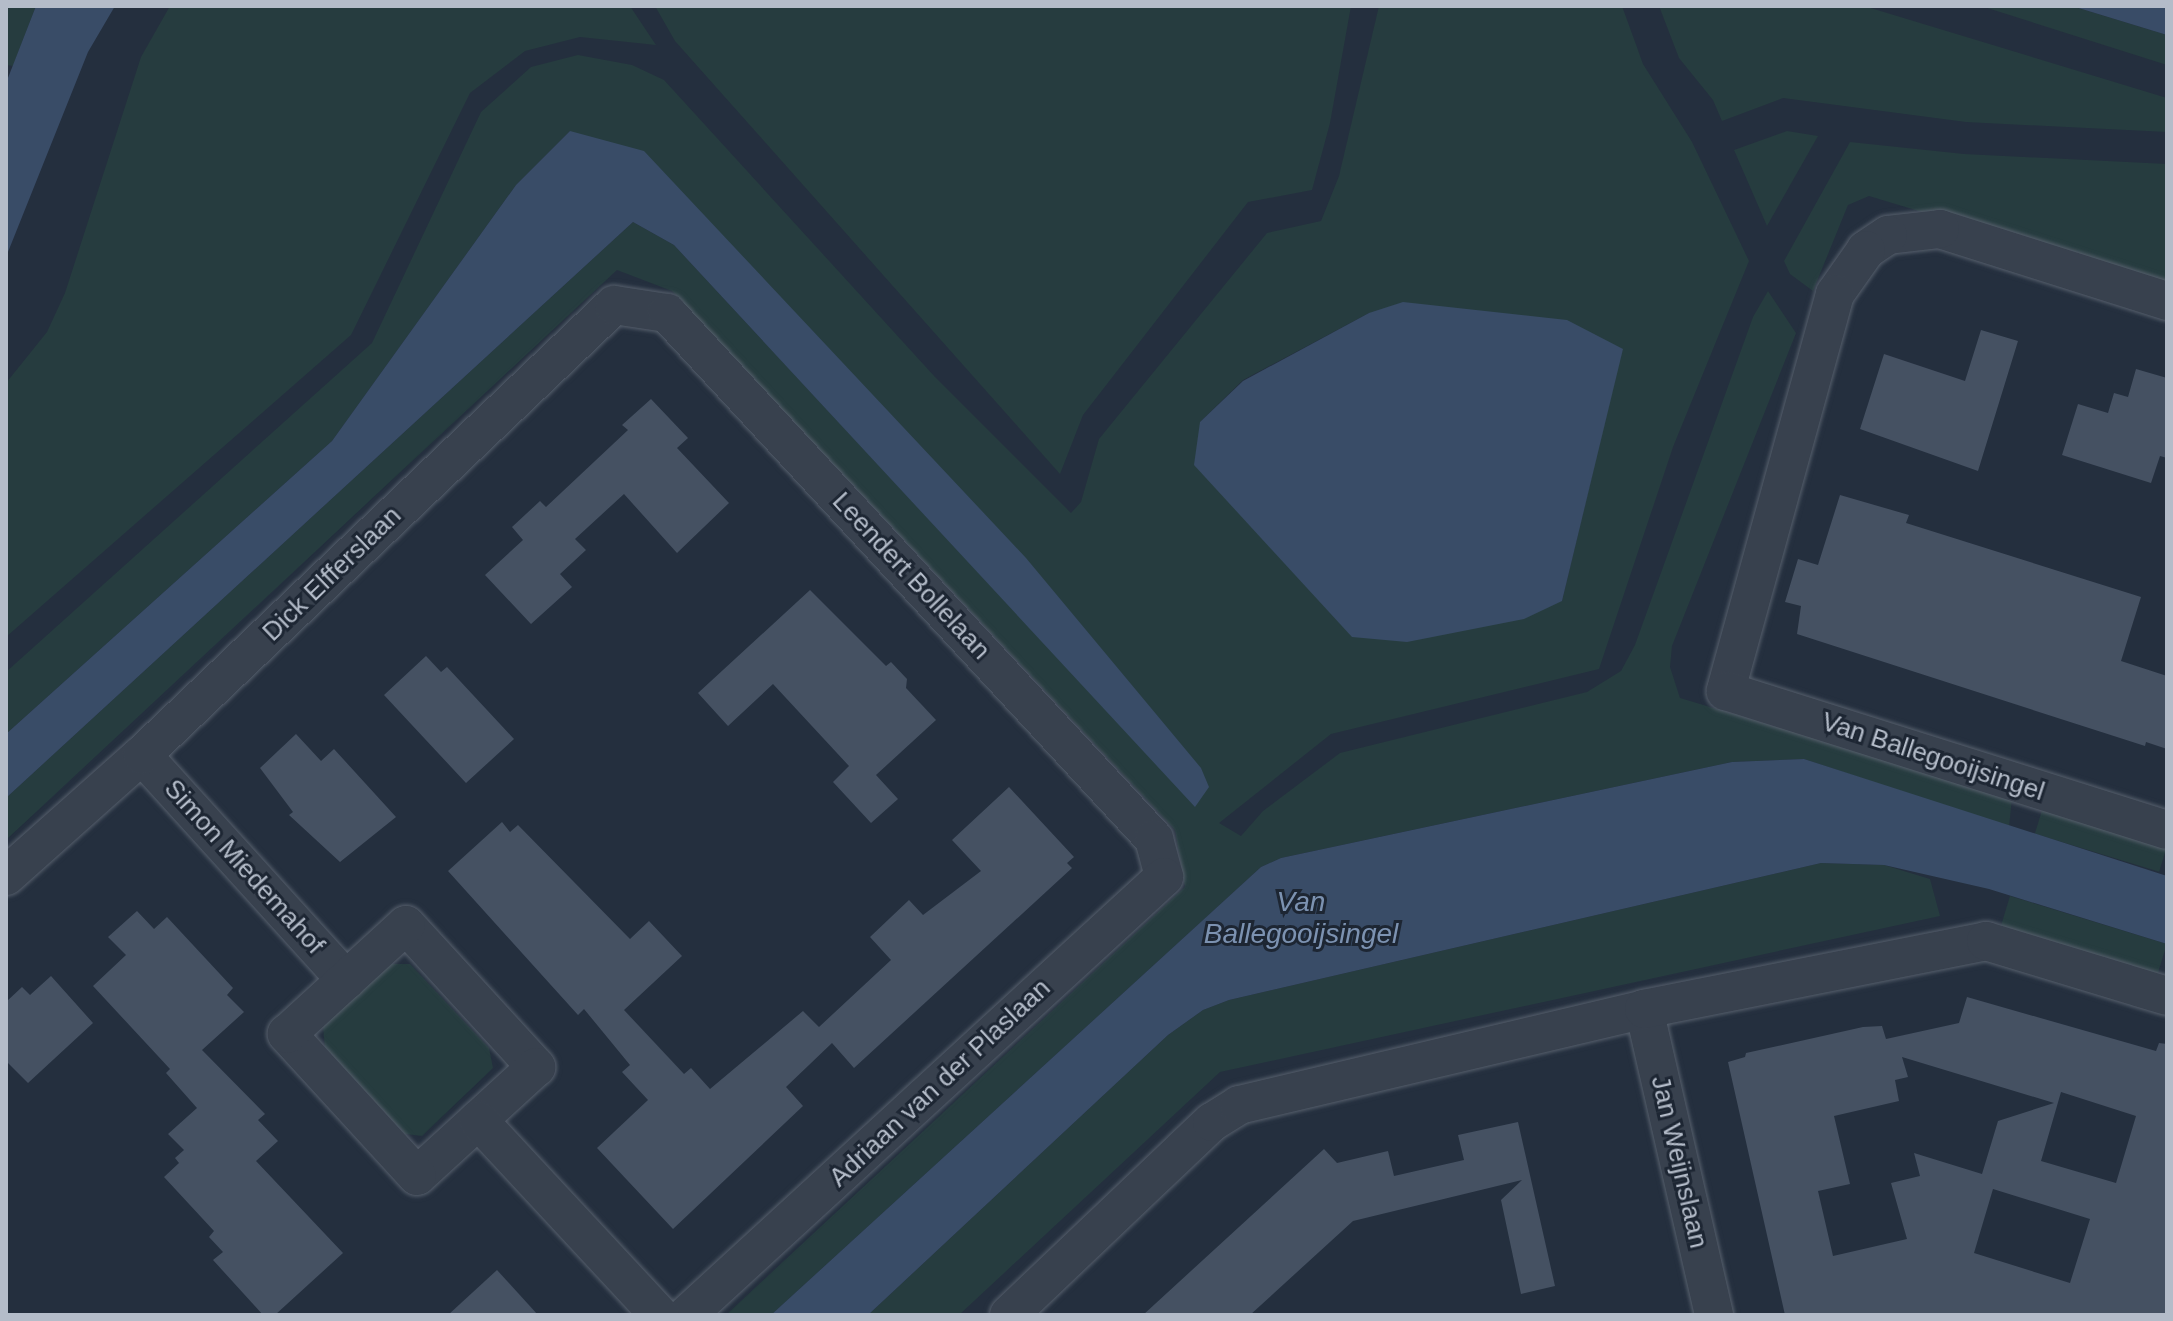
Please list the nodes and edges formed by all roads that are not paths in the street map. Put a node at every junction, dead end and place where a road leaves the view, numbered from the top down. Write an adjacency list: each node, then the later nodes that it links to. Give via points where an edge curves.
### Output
1 (2167, 301): 4 (street, Van Ballegooijsingel, via 1940,229 1888,235 1847,269 1835,294 1726,691)
2 (667, 313): 3 (street, Dick Elfferslaan, via 614,305); 5 (street, Leendert Bollelaan)
3 (142, 755): 6 (street, Dick Elfferslaan); 7 (street, Simon Miedemahof)
4 (2167, 830)
5 (1154, 839): 12 (street, Adriaan van der Plaslaan, via 1164,877)
6 (6, 876)
7 (346, 980): 10 (street, via 406,925 536,1067); 10 (street, via 287,1034 417,1176)
8 (2167, 996): 9 (street, via 1986,941)
9 (1644, 1009): 13 (street, via 1239,1105 1212,1122); 14 (street, Jan Weijnslaan)
10 (478, 1120): 11 (street)
11 (659, 1315)
12 (687, 1315)
13 (1009, 1315)
14 (1714, 1315)

